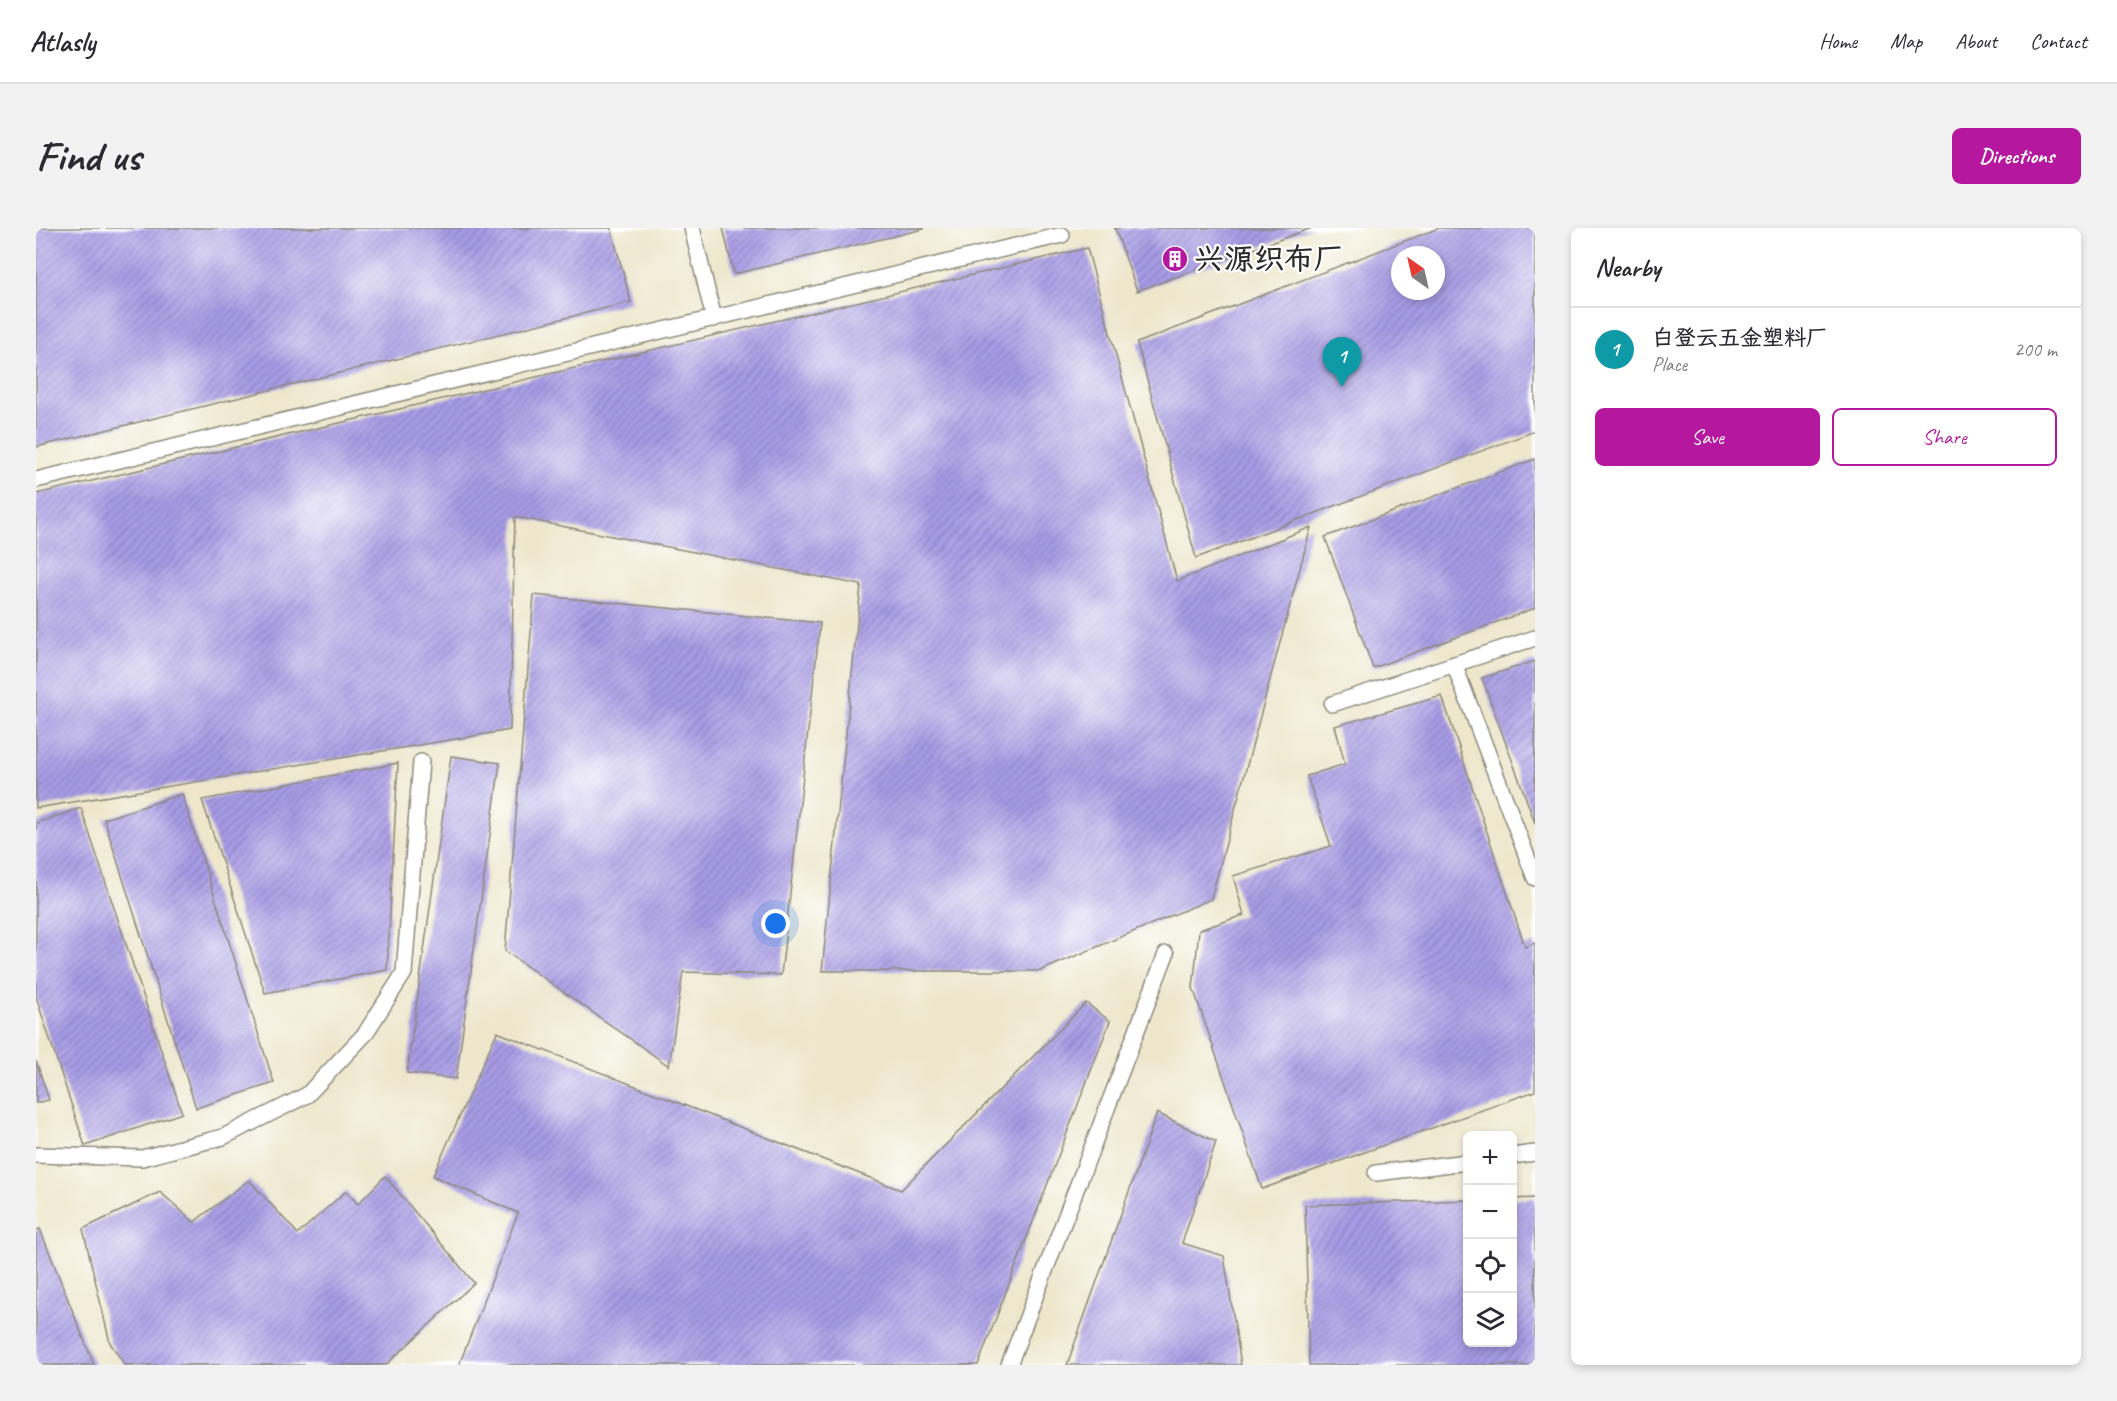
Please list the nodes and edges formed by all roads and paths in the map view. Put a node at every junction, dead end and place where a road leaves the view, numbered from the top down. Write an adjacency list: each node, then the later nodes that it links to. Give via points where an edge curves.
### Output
1 (692, 228): 3 (lane)
2 (1062, 235): 3 (lane)
3 (714, 319): 4 (lane)
4 (36, 480)
5 (1535, 638): 6 (lane)
6 (1454, 664): 7 (lane); 9 (lane)
7 (1332, 704)
8 (421, 762): 12 (lane, via 404,973 365,1034 307,1095 223,1137 142,1158)
9 (1535, 878)
10 (1166, 954): 16 (lane)
11 (1535, 1153): 13 (lane)
12 (36, 1155)
13 (1517, 1155)
14 (1463, 1162): 15 (lane)
15 (1376, 1173)
16 (1009, 1365)

